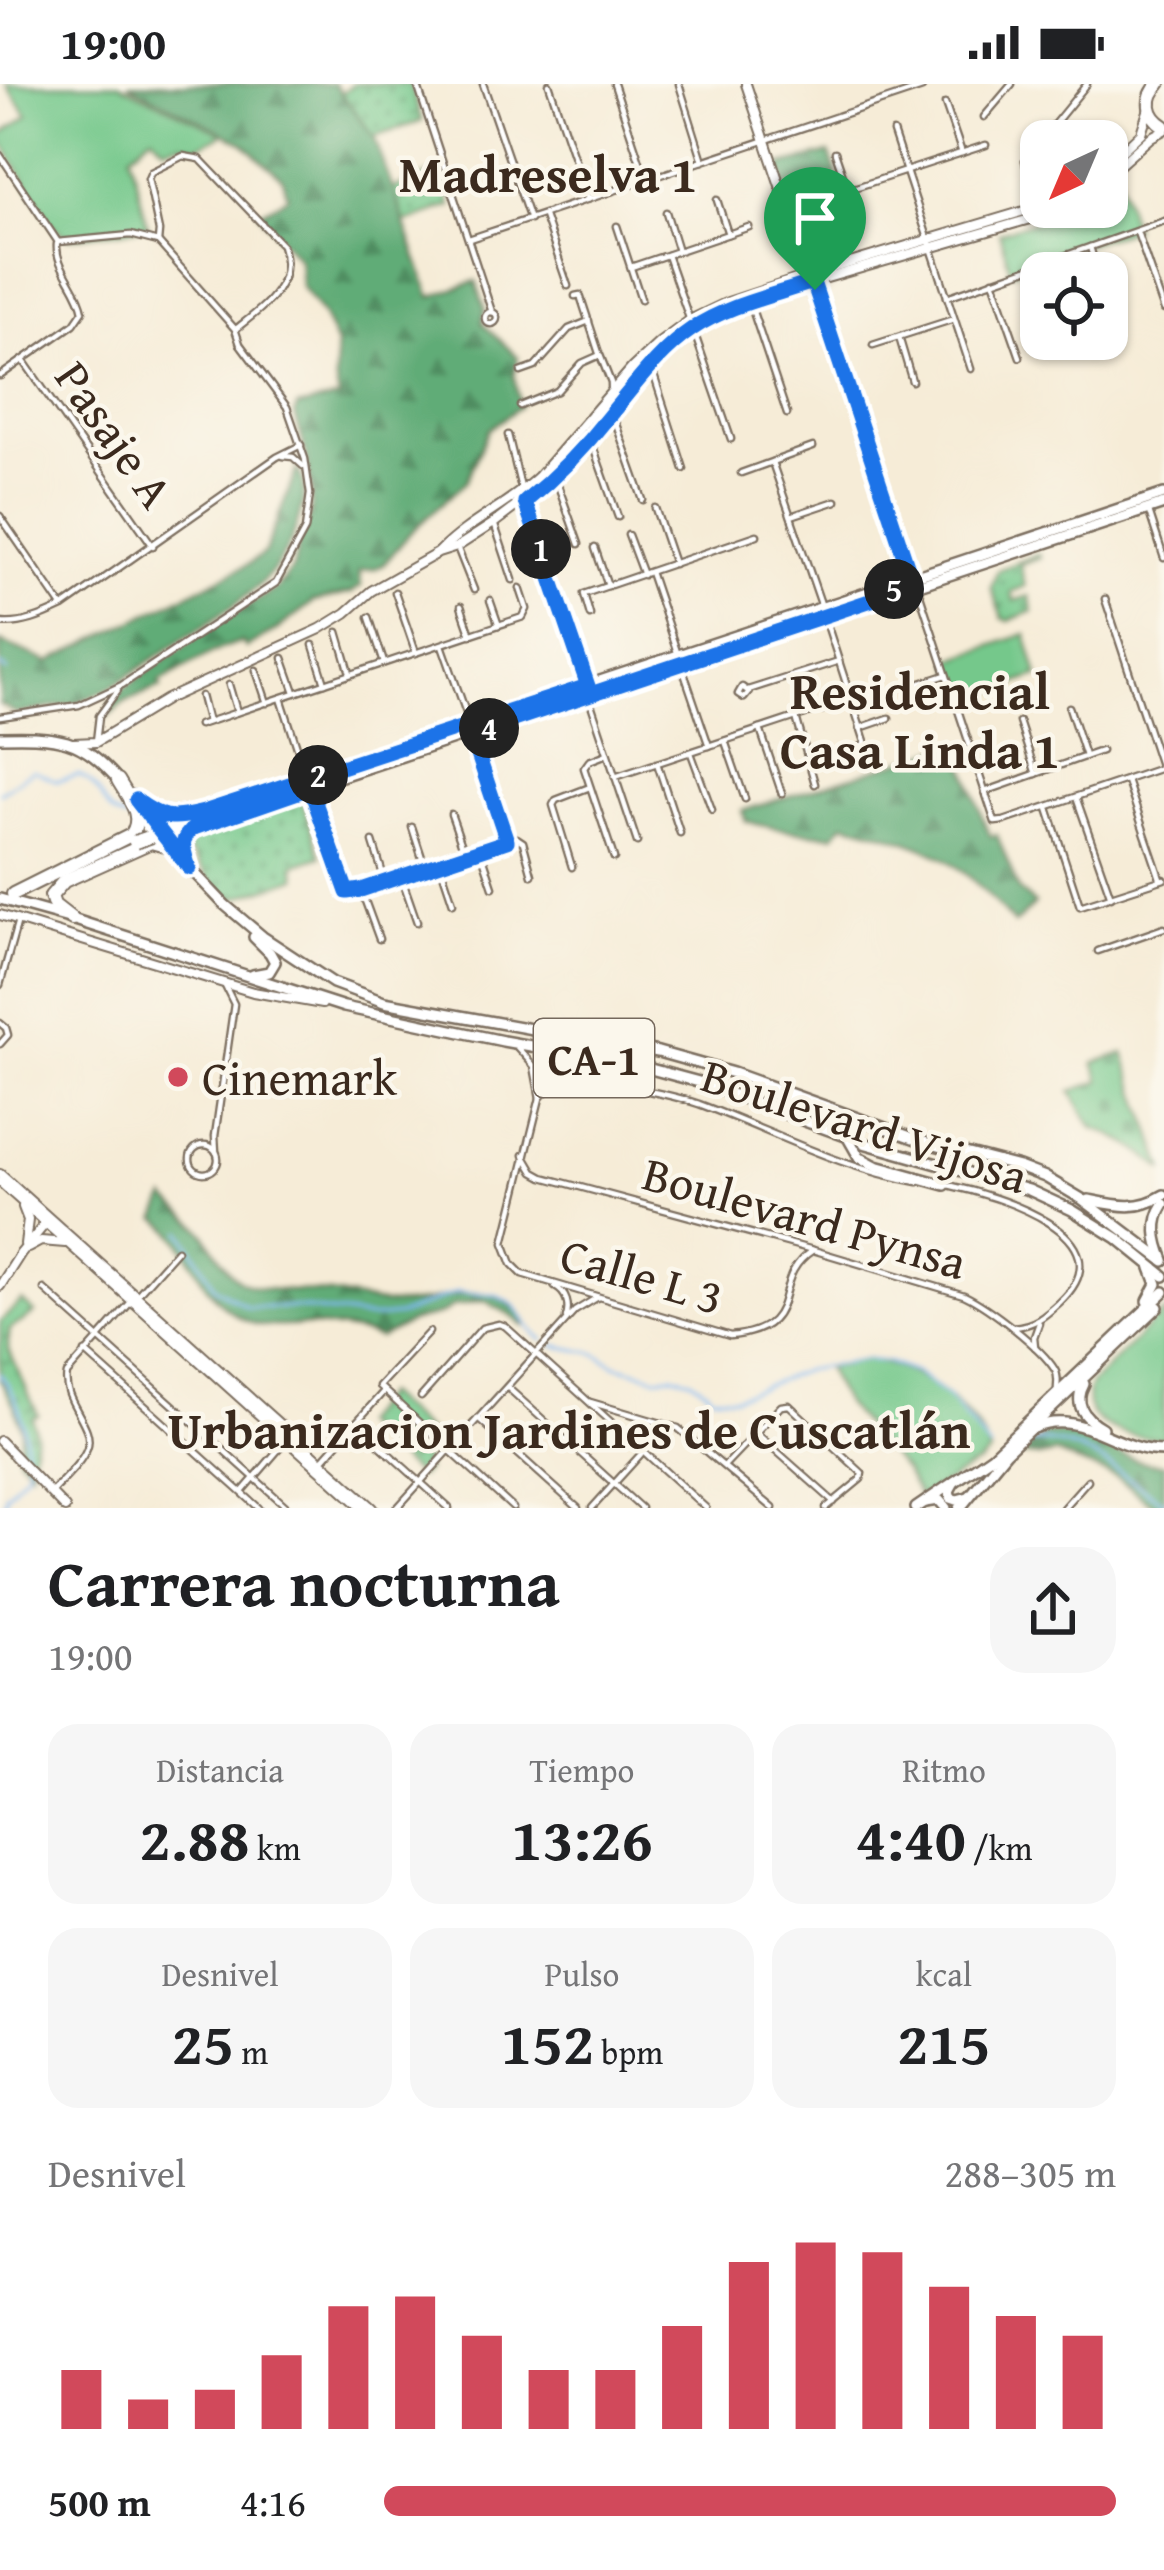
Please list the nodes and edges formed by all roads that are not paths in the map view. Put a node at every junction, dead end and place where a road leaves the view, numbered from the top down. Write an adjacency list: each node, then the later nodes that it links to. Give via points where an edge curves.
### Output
1 (417, 84): 41 (street)
2 (484, 84): 35 (street)
3 (549, 84): 30 (street)
4 (614, 84): 27 (street)
5 (679, 84): 25 (street)
6 (746, 84): 18 (main road)
7 (1012, 84): 14 (street)
8 (1087, 84): 15 (street)
9 (1140, 84): 13 (highway)
10 (1159, 84): 13 (highway)
11 (919, 88): 18 (street)
12 (945, 104): 22 (street)
13 (1149, 104): 16 (highway); 20 (main road, via 1141,133)
14 (984, 117)
15 (1058, 120)
16 (1164, 128): 24 (main road)
17 (895, 134): 26 (street)
18 (765, 141): 25 (street); 52 (main road)
19 (986, 145): 22 (street)
20 (1128, 145)
21 (835, 152): 28 (street)
22 (962, 153): 26 (street)
23 (0, 155): 42 (street)
24 (1128, 157)
25 (703, 161): 27 (street)
26 (906, 171): 28 (street); 44 (street)
27 (646, 179): 30 (street)
28 (848, 190): 29 (street)
29 (823, 198)
30 (588, 199): 33 (street)
31 (717, 200): 40 (street)
32 (666, 212): 46 (street)
33 (544, 216): 35 (street); 54 (street)
34 (1020, 216): 44 (main road)
35 (530, 220): 41 (street)
36 (1164, 221): 39 (street)
37 (617, 226): 50 (street)
38 (749, 227): 40 (street)
39 (1137, 232): 45 (street); 59 (street)
40 (728, 234): 46 (street)
41 (469, 239): 60 (street)
42 (58, 242): 43 (street, via 131,235); 69 (street, via 82,311)
43 (158, 242): 64 (street); 64 (street, via 151,172 183,156 200,159 286,257 276,294)
44 (930, 244): 52 (main road); 56 (street)
45 (1090, 247): 47 (street); 48 (street)
46 (678, 251): 49 (street)
47 (1074, 252)
48 (1092, 252)
49 (668, 255): 50 (street); 63 (street)
50 (631, 267): 57 (street)
51 (1020, 270): 53 (street)
52 (811, 278): 58 (main road); 63 (main road, via 728,302); 112 (main road)
53 (993, 280): 56 (street); 68 (street)
54 (568, 286)
55 (578, 296): 62 (street)
56 (947, 297): 61 (street)
57 (641, 299)
58 (750, 303): 63 (main road); 78 (street)
59 (1164, 310)
60 (492, 313)
61 (954, 319): 65 (street); 71 (street)
62 (589, 321): 67 (street); 72 (street, via 568,329)
63 (692, 324): 70 (main road); 75 (main road, via 660,342); 81 (street)
64 (235, 329): 82 (street, via 287,407)
65 (899, 337): 66 (street); 74 (street)
66 (873, 346)
67 (600, 355): 75 (street); 76 (street, via 582,362 557,391)
68 (1020, 357)
69 (23, 360): 73 (street); 104 (street, Pasaje A)
70 (650, 366): 77 (main road); 86 (street)
71 (971, 369)
72 (521, 372)
73 (0, 376)
74 (912, 381)
75 (612, 393): 77 (street); 91 (main road)
76 (520, 406)
77 (612, 413): 80 (main road); 92 (street)
78 (787, 414)
79 (508, 435): 91 (street)
80 (590, 438): 89 (main road); 99 (street)
81 (730, 439)
82 (301, 445): 84 (street); 88 (street)
83 (813, 447): 85 (street)
84 (277, 457): 88 (street, via 296,459); 104 (street)
85 (772, 462): 87 (street); 98 (street)
86 (684, 470)
87 (740, 473)
88 (308, 477): 139 (street, via 308,518 276,583)
89 (555, 478): 91 (main road); 103 (street)
90 (1164, 494): 94 (main road)
91 (524, 497): 100 (main road); 107 (main road); 142 (street)
92 (643, 500)
93 (836, 501): 98 (street)
94 (1146, 504): 95 (main road); 108 (street); 112 (main road); 112 (main road)
95 (1164, 504)
96 (655, 508): 109 (street)
97 (0, 516): 120 (street)
98 (791, 516): 121 (street)
99 (618, 517)
100 (494, 523): 105 (main road); 111 (street)
101 (628, 535): 110 (street)
102 (757, 535): 109 (street)
103 (579, 544)
104 (152, 546): 120 (street)
105 (458, 547): 107 (main road); 115 (street)
106 (595, 548): 113 (street)
107 (438, 554): 163 (main road, via 320,629 167,699)
108 (1164, 558)
109 (674, 564): 110 (street)
110 (647, 574): 113 (street); 132 (street)
111 (513, 580)
112 (914, 581): 121 (main road); 121 (main road); 137 (street)
113 (608, 586): 122 (street, via 584,595)
114 (520, 588): 125 (street, via 526,614)
115 (474, 590)
116 (395, 592): 130 (street)
117 (1105, 599): 175 (street)
118 (490, 600): 125 (street)
119 (461, 606): 127 (street)
120 (63, 607): 124 (street)
121 (823, 612): 132 (main road); 133 (street)
122 (590, 615)
123 (369, 617): 134 (street)
124 (0, 622)
125 (499, 625): 127 (street)
126 (338, 632): 136 (street)
127 (471, 635): 129 (street)
128 (313, 645): 138 (street)
129 (442, 645): 130 (street); 159 (street)
130 (416, 653): 134 (street)
131 (283, 658): 145 (street)
132 (679, 659): 142 (main road); 142 (main road); 166 (street)
133 (839, 661): 143 (street); 148 (street)
134 (384, 663): 136 (street)
135 (256, 670): 149 (street)
136 (350, 675): 138 (street)
137 (946, 675): 141 (street); 183 (street)
138 (325, 683): 145 (street)
139 (122, 685): 152 (street, via 80,705); 163 (street, via 99,716)
140 (229, 685): 151 (street)
141 (906, 688)
142 (588, 690): 159 (main road); 159 (main road); 169 (street)
143 (748, 690)
144 (882, 691): 148 (street)
145 (295, 693): 147 (street)
146 (201, 696): 155 (street)
147 (281, 698): 149 (street); 180 (street)
148 (852, 701): 153 (street); 158 (street)
149 (267, 703): 151 (street)
150 (1069, 707): 171 (street)
151 (237, 712): 155 (street)
152 (0, 717)
153 (796, 717): 160 (street); 181 (street)
154 (889, 718): 158 (street)
155 (208, 722): 157 (street)
156 (1019, 722): 176 (street)
157 (199, 725)
158 (860, 728): 165 (street)
159 (471, 729): 180 (main road); 180 (main road); 194 (street)
160 (760, 729): 162 (street); 184 (street)
161 (0, 737): 164 (main road, CA-1)
162 (725, 741): 166 (street); 188 (street)
163 (96, 742): 164 (main road); 173 (main road)
164 (74, 743): 173 (main road, CA-1)
165 (866, 745): 170 (street); 172 (street)
166 (709, 746): 168 (street)
167 (1101, 751): 171 (street)
168 (691, 752): 174 (street); 190 (street)
169 (607, 754): 177 (street); 182 (street, via 585,763)
170 (835, 754)
171 (1085, 756): 176 (street)
172 (871, 760)
173 (104, 763): 178 (main road, CA-1)
174 (658, 763): 177 (street); 193 (street)
175 (1162, 768): 179 (street)
176 (1036, 774): 183 (street)
177 (615, 777): 196 (street)
178 (118, 780): 187 (main road, CA-1); 210 (highway, via 138,818 131,836)
179 (1127, 781): 185 (street); 206 (street)
180 (308, 783): 186 (main road); 187 (main road, via 179,818); 209 (street, via 347,892)
181 (815, 784)
182 (590, 787): 199 (street); 201 (street, via 553,806)
183 (985, 791): 189 (street, via 999,823)
184 (782, 794)
185 (1076, 797): 189 (street); 211 (street)
186 (274, 799): 202 (main road, via 188,832); 210 (highway, bridge, via 135,842)
187 (136, 800): 202 (main road, CA-1)
188 (745, 800)
189 (1047, 807): 211 (street, via 1080,906)
190 (712, 810)
191 (451, 814): 198 (street)
192 (412, 827): 203 (street)
193 (680, 833)
194 (507, 841): 197 (street); 204 (street, via 520,838)
195 (374, 842): 207 (street)
196 (637, 842)
197 (481, 850): 198 (street); 208 (street)
198 (465, 855): 200 (street)
199 (614, 858)
200 (440, 864): 203 (street); 212 (street)
201 (572, 867)
202 (189, 868): 213 (main road, CA-1); 215 (highway, via 170,847 151,842 55,888 53,905)
203 (425, 868): 205 (street)
204 (532, 874)
205 (401, 876): 207 (street); 217 (street)
206 (1162, 880): 211 (street)
207 (385, 881): 209 (street)
208 (493, 887)
209 (361, 890): 219 (street)
210 (4, 896): 215 (main road, CA-1)
211 (1111, 897)
212 (453, 903)
213 (232, 912): 221 (main road, via 274,962 269,972); 230 (main road, CA-1, via 305,967 384,1002)
214 (0, 915): 216 (main road)
215 (72, 919): 221 (main road, CA-1)
216 (19, 921): 222 (main road); 223 (street)
217 (417, 922)
218 (1164, 928): 220 (street)
219 (379, 939)
220 (1098, 951)
221 (242, 975): 226 (main road, CA-1)
222 (221, 983): 224 (main road); 225 (street)
223 (0, 985)
224 (253, 992): 225 (street); 226 (main road)
225 (234, 1004): 232 (street)
226 (344, 1007): 228 (main road, CA-1)
227 (0, 1023): 229 (street, via 8,1034)
228 (503, 1041): 231 (street, via 531,1060); 247 (main road, CA-1, via 660,1071 866,1144 1008,1182 1072,1210)
229 (0, 1044)
230 (734, 1072): 237 (main road, bridge, via 838,1121 867,1163); 238 (main road, CA-1, via 926,1143 1019,1167)
231 (540, 1098): 235 (street, Calle L 3); 237 (street, Boulevard Vijosa, via 565,1079 661,1094 856,1167)
232 (215, 1136): 233 (street); 234 (street)
233 (203, 1145): 234 (street); 234 (street, via 190,1157 197,1171 214,1169)
234 (216, 1152)
235 (524, 1155): 244 (street, Boulevard Pynsa, via 543,1177); 249 (street, Calle L 3, via 504,1243 515,1269)
236 (0, 1178): 239 (main road); 241 (main road)
237 (945, 1185): 255 (street, Boulevard Vijosa, via 1008,1202 1075,1246 1077,1282)
238 (1082, 1198): 240 (main road, via 1129,1208); 246 (main road, CA-1)
239 (20, 1200): 241 (main road); 245 (main road, via 28,1220)
240 (1162, 1201): 246 (main road, via 1156,1228)
241 (47, 1221): 242 (main road); 245 (main road); 254 (main road)
242 (65, 1243): 245 (main road, via 41,1241); 254 (main road)
243 (177, 1250): 254 (street)
244 (813, 1250): 253 (street, Calle L 3, via 794,1267 779,1314 755,1334 730,1336); 257 (street, Boulevard Pynsa, via 948,1289)
245 (21, 1252): 250 (main road)
246 (1164, 1260)
247 (1148, 1263): 248 (main road, CA-1); 265 (main road, via 1153,1295)
248 (1164, 1276)
249 (550, 1284): 253 (street, Calle L 3); 256 (street, via 566,1300)
250 (0, 1286)
251 (44, 1289): 259 (street)
252 (1163, 1296): 263 (main road); 265 (main road)
253 (598, 1297): 256 (street)
254 (133, 1298): 259 (street); 275 (main road)
255 (1040, 1321): 257 (street); 261 (street)
256 (563, 1323): 262 (street)
257 (1012, 1327): 261 (street, Boulevard Pynsa)
258 (429, 1332): 267 (street, via 379,1386)
259 (99, 1338): 260 (street); 282 (street)
260 (85, 1352): 287 (street); 288 (street, via 65,1385 90,1438)
261 (1037, 1352): 264 (street, Boulevard Pynsa)
262 (536, 1354): 266 (street); 269 (street, via 505,1326 487,1326); 270 (street)
263 (1097, 1367): 273 (main road); 277 (main road, via 1080,1391 1085,1418)
264 (1055, 1371): 265 (street); 268 (street)
265 (1079, 1373): 268 (main road)
266 (507, 1387): 271 (street); 286 (street)
267 (384, 1391): 272 (street); 278 (street)
268 (1056, 1395): 285 (main road)
269 (421, 1397)
270 (585, 1401): 279 (street); 281 (street, via 678,1428)
271 (478, 1418): 278 (street); 301 (street)
272 (355, 1423): 280 (street); 284 (street)
273 (1028, 1430): 277 (main road, via 1072,1422 1134,1448); 290 (main road)
274 (755, 1432): 281 (street); 289 (street); 289 (street, via 784,1404 860,1469 861,1479)
275 (289, 1438): 280 (main road); 282 (street)
276 (0, 1442): 288 (main road)
277 (1164, 1448)
278 (449, 1450): 284 (street); 300 (street)
279 (642, 1452): 286 (street); 304 (street)
280 (318, 1465): 296 (main road); 297 (main road)
281 (724, 1466): 305 (street)
282 (254, 1478): 287 (street); 295 (street)
283 (1088, 1480): 292 (street)
284 (420, 1481): 298 (street); 299 (street)
285 (954, 1482): 290 (main road, via 951,1498); 291 (main road)
286 (614, 1484): 302 (street); 303 (street)
287 (242, 1492): 294 (street)
288 (50, 1494): 293 (main road)
289 (834, 1502): 306 (street)
290 (967, 1503)
291 (920, 1506): 307 (main road, via 939,1500)
292 (1066, 1507)
293 (65, 1508)
294 (260, 1508)
295 (288, 1508)
296 (363, 1508)
297 (373, 1508)
298 (397, 1508)
299 (449, 1508)
300 (513, 1508)
301 (578, 1508)
302 (592, 1508)
303 (641, 1508)
304 (706, 1508)
305 (773, 1508)
306 (826, 1508)
307 (946, 1508)

